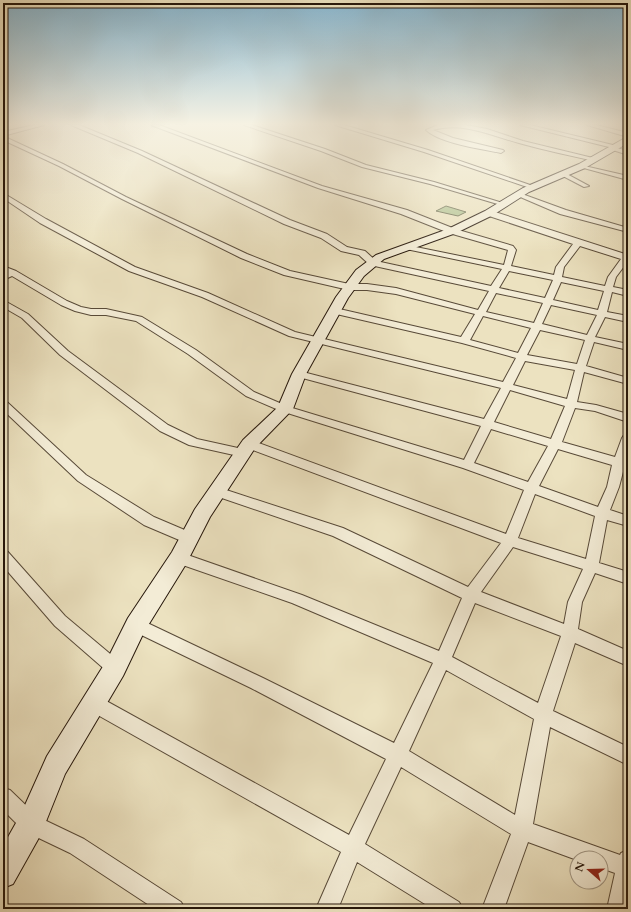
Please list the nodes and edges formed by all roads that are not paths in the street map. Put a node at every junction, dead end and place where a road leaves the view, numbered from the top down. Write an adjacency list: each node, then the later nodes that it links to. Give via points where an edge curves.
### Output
1 (66, 168): 26 (street, via 244,256 287,273)
2 (173, 168): 20 (street, via 283,220 324,236 344,249 362,253)
3 (268, 168): 15 (street)
4 (370, 168): 13 (street)
5 (474, 168): 11 (street)
6 (576, 168): 8 (street)
7 (602, 168): 9 (street)
8 (563, 174): 10 (street); 11 (street)
9 (628, 178)
10 (586, 186)
11 (526, 190): 13 (street); 16 (street, via 563,212)
12 (3, 195): 38 (street, via 50,225 132,268 205,295 292,334)
13 (503, 204): 14 (street)
14 (489, 213): 15 (street); 17 (street)
15 (452, 230): 18 (street); 21 (street, via 510,248 512,250)
16 (628, 230)
17 (578, 243): 19 (street); 25 (street, via 560,266)
18 (406, 247): 20 (street); 21 (street)
19 (627, 258): 28 (street, via 615,272)
20 (373, 263): 26 (street, via 360,273); 27 (street)
21 (507, 267): 25 (street); 27 (street)
22 (3, 268): 23 (street)
23 (13, 273): 24 (street); 48 (street, via 78,309 139,319 192,352 250,394)
24 (3, 277)
25 (558, 278): 28 (street); 30 (street)
26 (349, 287): 32 (street); 33 (street, via 396,291)
27 (495, 288): 30 (street); 33 (street)
28 (608, 290): 29 (street); 34 (street)
29 (628, 293)
30 (548, 300): 34 (street); 36 (street)
31 (3, 303): 53 (street, via 25,316 64,353 164,428 211,447)
32 (335, 311): 38 (street); 39 (street)
33 (480, 313): 36 (street); 39 (street)
34 (602, 313): 35 (street); 37 (street)
35 (628, 319)
36 (537, 326): 37 (street); 41 (street)
37 (590, 338): 40 (street); 42 (street)
38 (318, 340): 43 (street); 45 (street)
39 (464, 341): 41 (street)
40 (628, 347)
41 (522, 357): 42 (street); 45 (street)
42 (581, 368): 44 (street); 47 (street)
43 (299, 374): 48 (street); 50 (street)
44 (628, 381)
45 (506, 386): 47 (street); 50 (street)
46 (3, 404): 60 (street, via 82,478 150,521)
47 (571, 404): 49 (street, via 596,408); 52 (street)
48 (285, 409): 53 (street); 55 (street)
49 (628, 418)
50 (488, 424): 52 (street); 55 (street)
51 (628, 438): 54 (street)
52 (555, 444): 54 (street); 56 (street)
53 (246, 449): 57 (street); 61 (street)
54 (624, 463): 58 (street)
55 (467, 465): 56 (street)
56 (531, 489): 58 (street); 61 (street)
57 (217, 492): 60 (street); 66 (street, via 338,532)
58 (602, 514): 59 (street); 64 (street)
59 (628, 521)
60 (189, 538): 63 (street)
61 (510, 541): 64 (street); 66 (street)
62 (3, 556): 71 (street, via 60,621)
63 (179, 558): 67 (street); 70 (street, via 297,599)
64 (591, 567): 65 (street); 68 (street, via 575,602)
65 (628, 578)
66 (471, 595): 68 (street); 70 (street)
67 (136, 625): 71 (street); 74 (street)
68 (570, 633): 69 (street); 73 (street)
69 (628, 659)
70 (443, 660): 73 (street); 74 (street)
71 (115, 668): 72 (street)
72 (93, 703): 77 (street, via 56,765); 79 (street)
73 (543, 715): 75 (street); 78 (street)
74 (398, 755): 78 (street); 79 (street)
75 (628, 756)
76 (3, 797): 77 (street)
77 (31, 824): 81 (street); 82 (street, via 77,846)
78 (522, 830): 80 (street); 85 (street)
79 (353, 848): 83 (street); 84 (street)
80 (627, 865): 86 (street)
81 (3, 874)
82 (174, 909)
83 (327, 909)
84 (452, 909)
85 (493, 909)
86 (618, 909)

